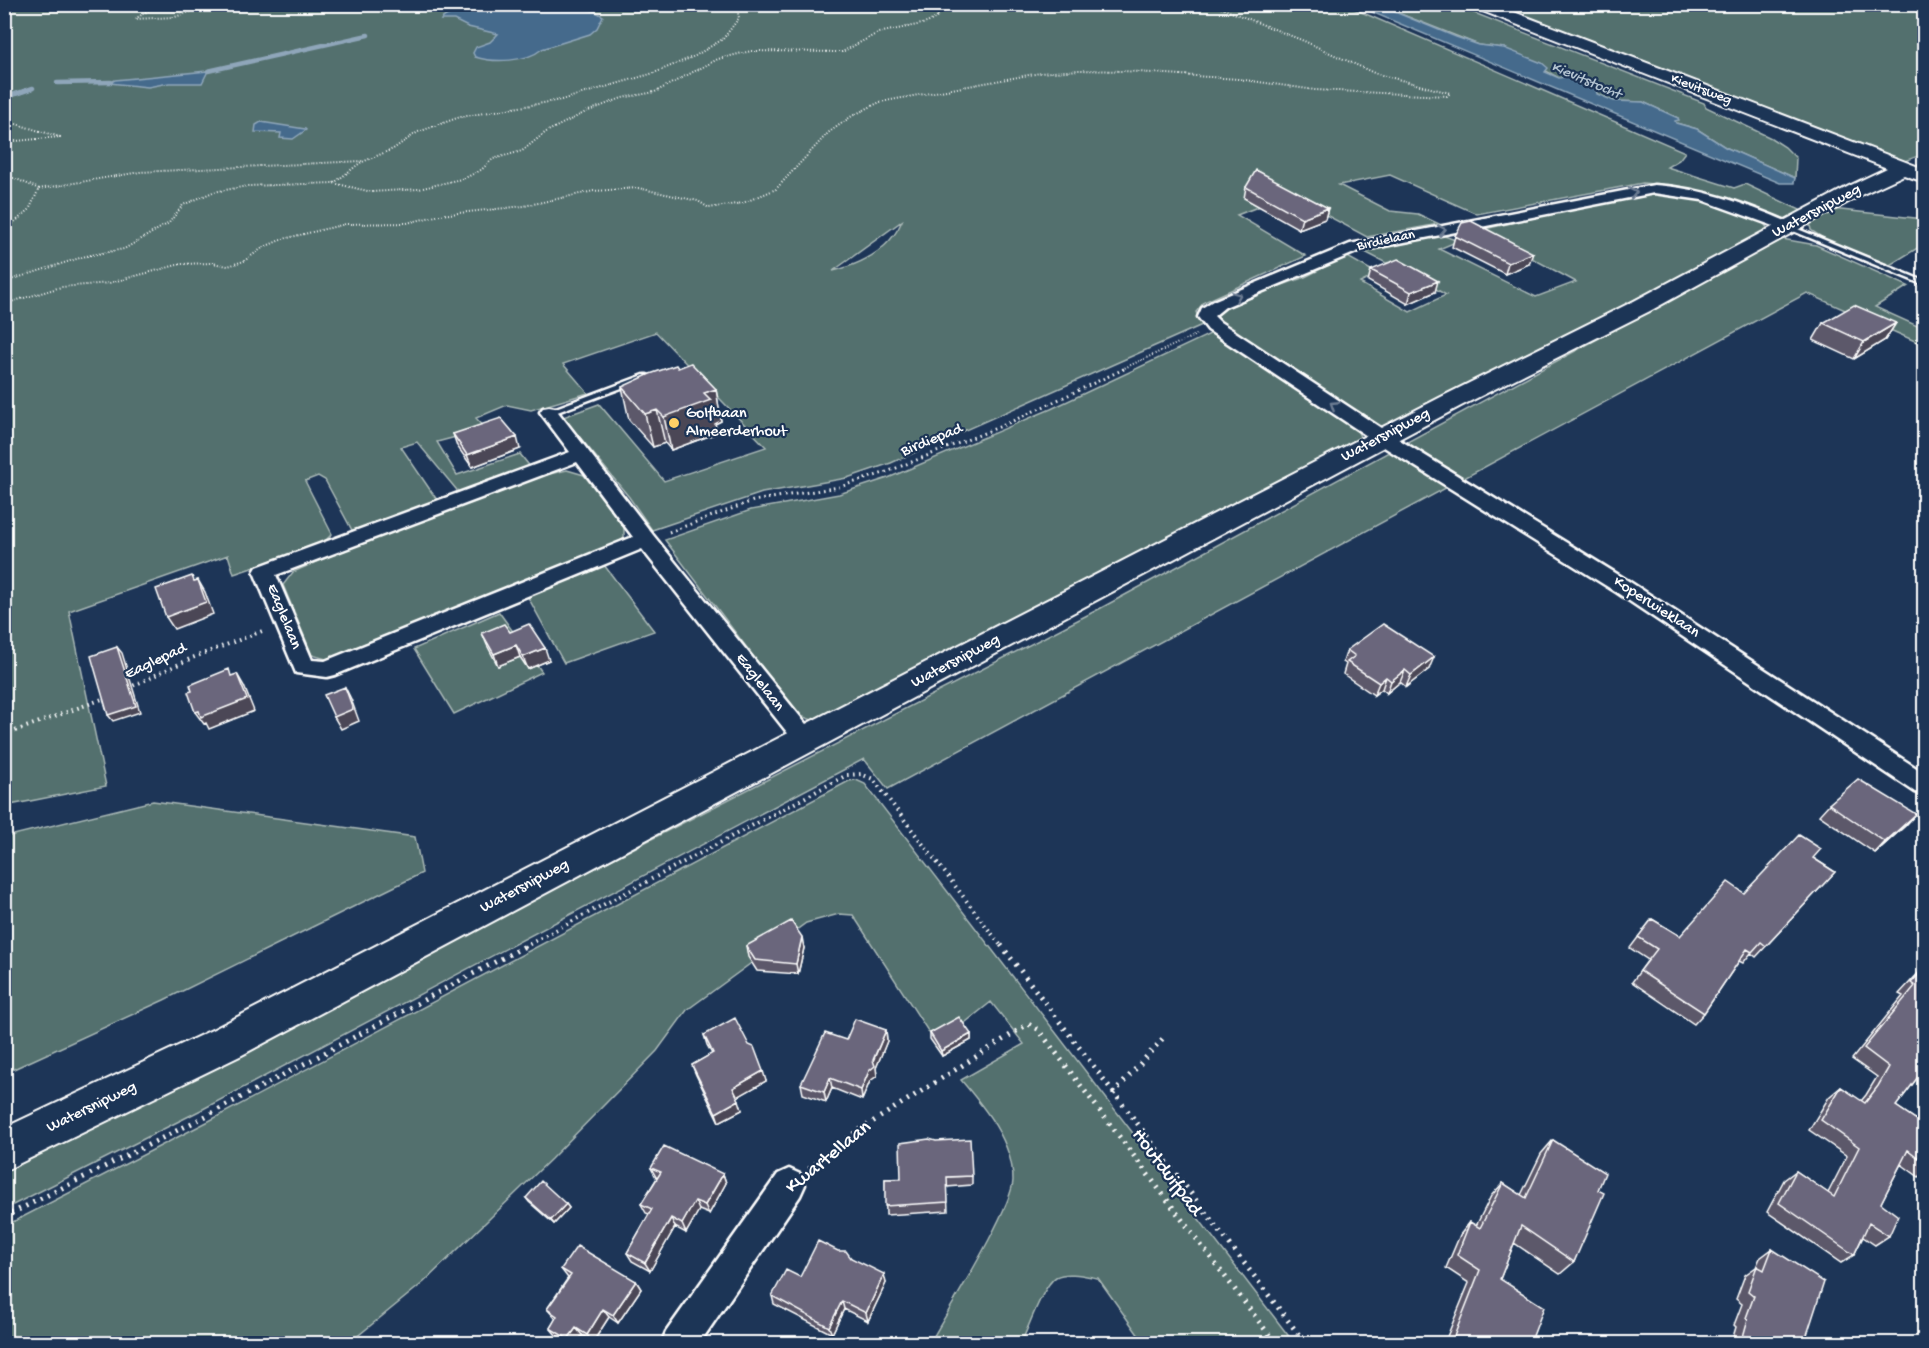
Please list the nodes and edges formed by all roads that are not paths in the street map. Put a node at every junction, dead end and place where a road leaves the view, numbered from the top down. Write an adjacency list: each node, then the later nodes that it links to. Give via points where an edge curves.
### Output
1 (1478, 4): 2 (street, Kievitsweg)
2 (1914, 172): 3 (street, Watersnipweg)
3 (1788, 227): 4 (lane); 7 (street, Watersnipweg); 7 (street, Birdielaan, one-way to 3, via 1214,326 1206,317 1208,311 1355,247 1654,189 1712,197)
4 (1924, 284)
5 (655, 374): 6 (lane, Eaglelaan)
6 (549, 412): 8 (street, Eaglelaan)
7 (1383, 438): 10 (street, Watersnipweg); 11 (street, Koperwieklaan, via 1623,587)
8 (579, 455): 9 (street, Eaglelaan); 9 (street, Eaglelaan, via 264,572 304,667 327,669)
9 (646, 540): 10 (street, Eaglelaan)
10 (806, 740): 12 (street, Watersnipweg, via 228,1042)
11 (1924, 785)
12 (4, 1150)
13 (789, 1185): 14 (street, Kwartellaan)
14 (678, 1344)

